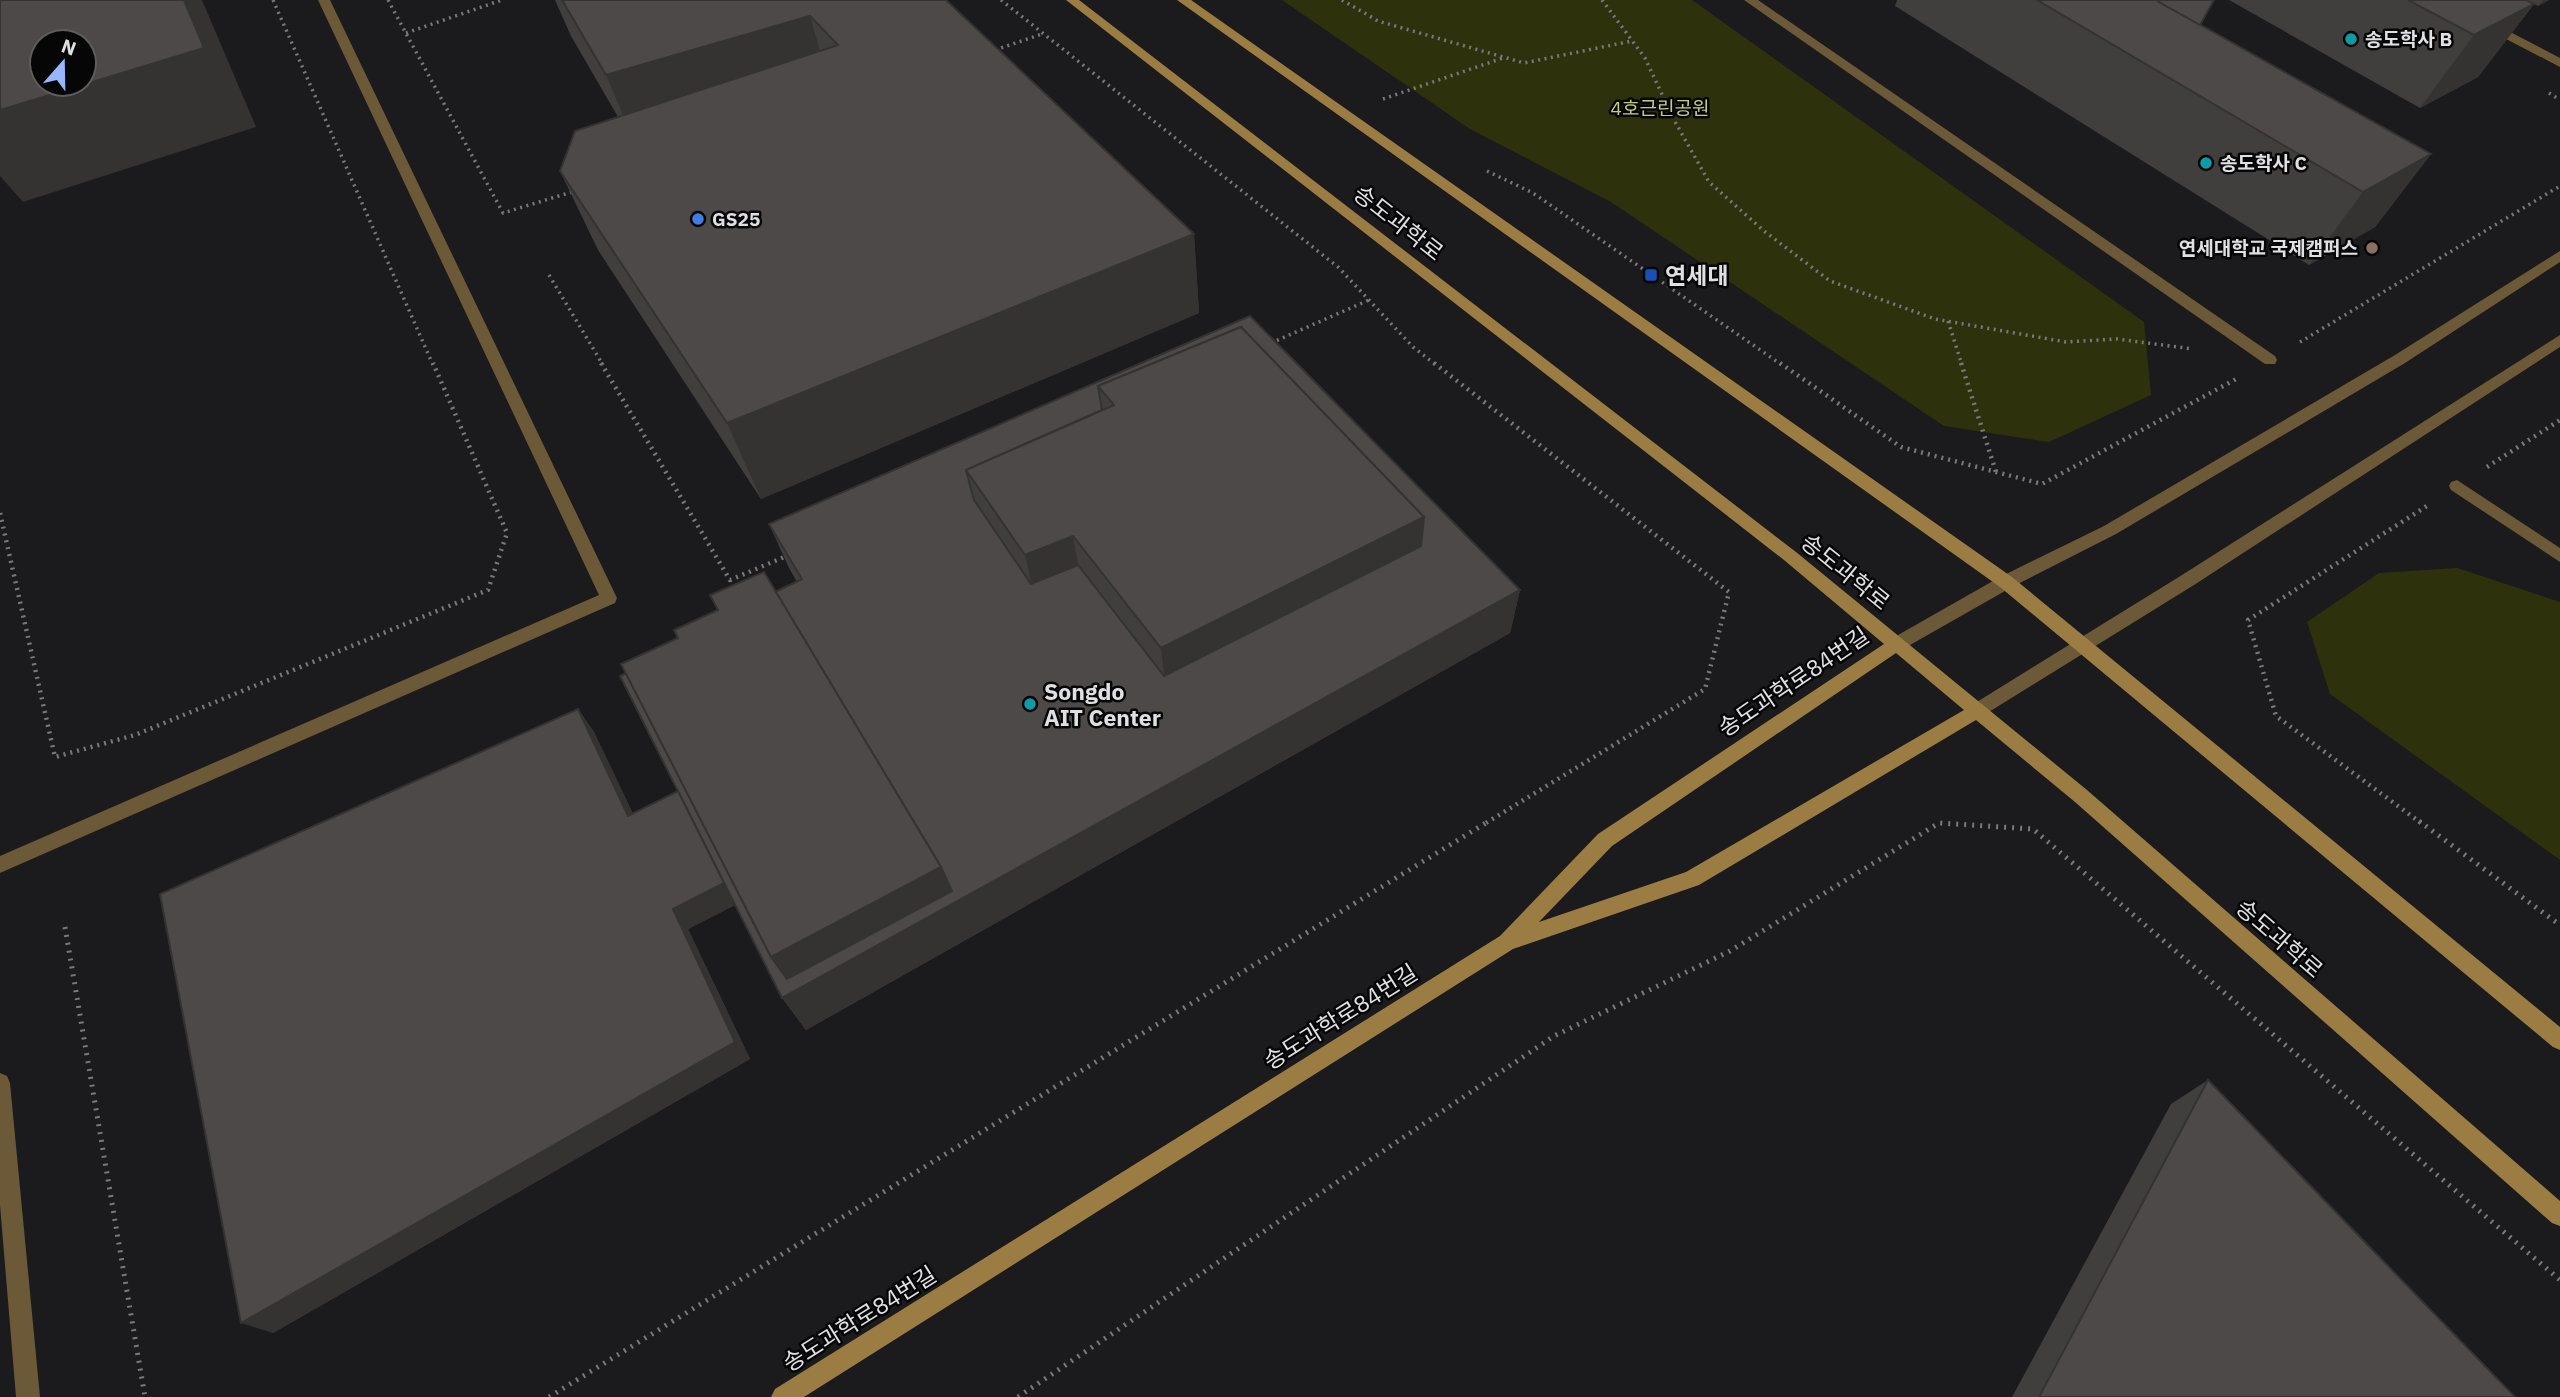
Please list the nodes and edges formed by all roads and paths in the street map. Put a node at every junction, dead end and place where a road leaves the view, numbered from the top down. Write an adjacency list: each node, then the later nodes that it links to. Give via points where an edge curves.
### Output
1 (273, 0): 33 (path, via 507,533 488,590 135,735 55,757)
2 (324, 0): 40 (street, via 609,598)
3 (388, 0): 12 (path)
4 (502, 0): 12 (path)
5 (1001, 0): 13 (path)
6 (1072, 0): 37 (main road, 송도과학로, via 1790,555)
7 (1184, 0): 36 (main road)
8 (1342, 0): 16 (path, via 1378,21)
9 (1602, 0): 14 (path)
10 (1750, 0): 29 (street)
11 (2477, 19): 17 (street)
12 (406, 33): 21 (path, via 503,213)
13 (1043, 33): 15 (path); 24 (path, via 1338,267)
14 (1632, 41): 16 (path, via 1524,63); 25 (path, via 1709,182 1764,231 1830,281)
15 (995, 50)
16 (1504, 57): 18 (path)
17 (2560, 63)
18 (1376, 102)
19 (1477, 166): 31 (path, via 1533,193 1901,447)
20 (2560, 186): 29 (path)
21 (583, 188)
22 (2560, 256): 36 (street, via 2389,366 2086,544)
23 (549, 275): 34 (path, via 730,580)
24 (1369, 300): 27 (path); 50 (path, via 1413,348 1729,592 1704,689)
25 (1948, 321): 28 (path, via 2066,342 2117,339); 31 (path)
26 (2560, 340): 38 (street)
27 (1267, 345)
28 (2194, 349)
29 (2270, 360): 31 (path, via 2042,484)
30 (2560, 421): 32 (path)
31 (1996, 472)
32 (2457, 486): 35 (street); 41 (path, via 2248,621 2276,716)
33 (0, 513)
34 (794, 552)
35 (2560, 556)
36 (2006, 582): 37 (street); 38 (main road)
37 (1897, 644): 39 (main road, 송도과학로); 43 (main road, 송도과학로84번길, via 1605,840)
38 (2083, 645): 39 (street); 44 (main road)
39 (1978, 710): 43 (main road, via 1692,879); 46 (main road, 송도과학로)
40 (0, 864)
41 (2560, 925)
42 (65, 927): 49 (path)
43 (1507, 943): 51 (main road, 송도과학로84번길)
44 (2560, 1040)
45 (0, 1083): 48 (street)
46 (2560, 1215)
47 (2560, 1280): 52 (path, via 2033,828 1940,822 1730,951 1555,1036)
48 (28, 1397)
49 (145, 1397)
50 (550, 1397)
51 (783, 1397)
52 (1018, 1397)

